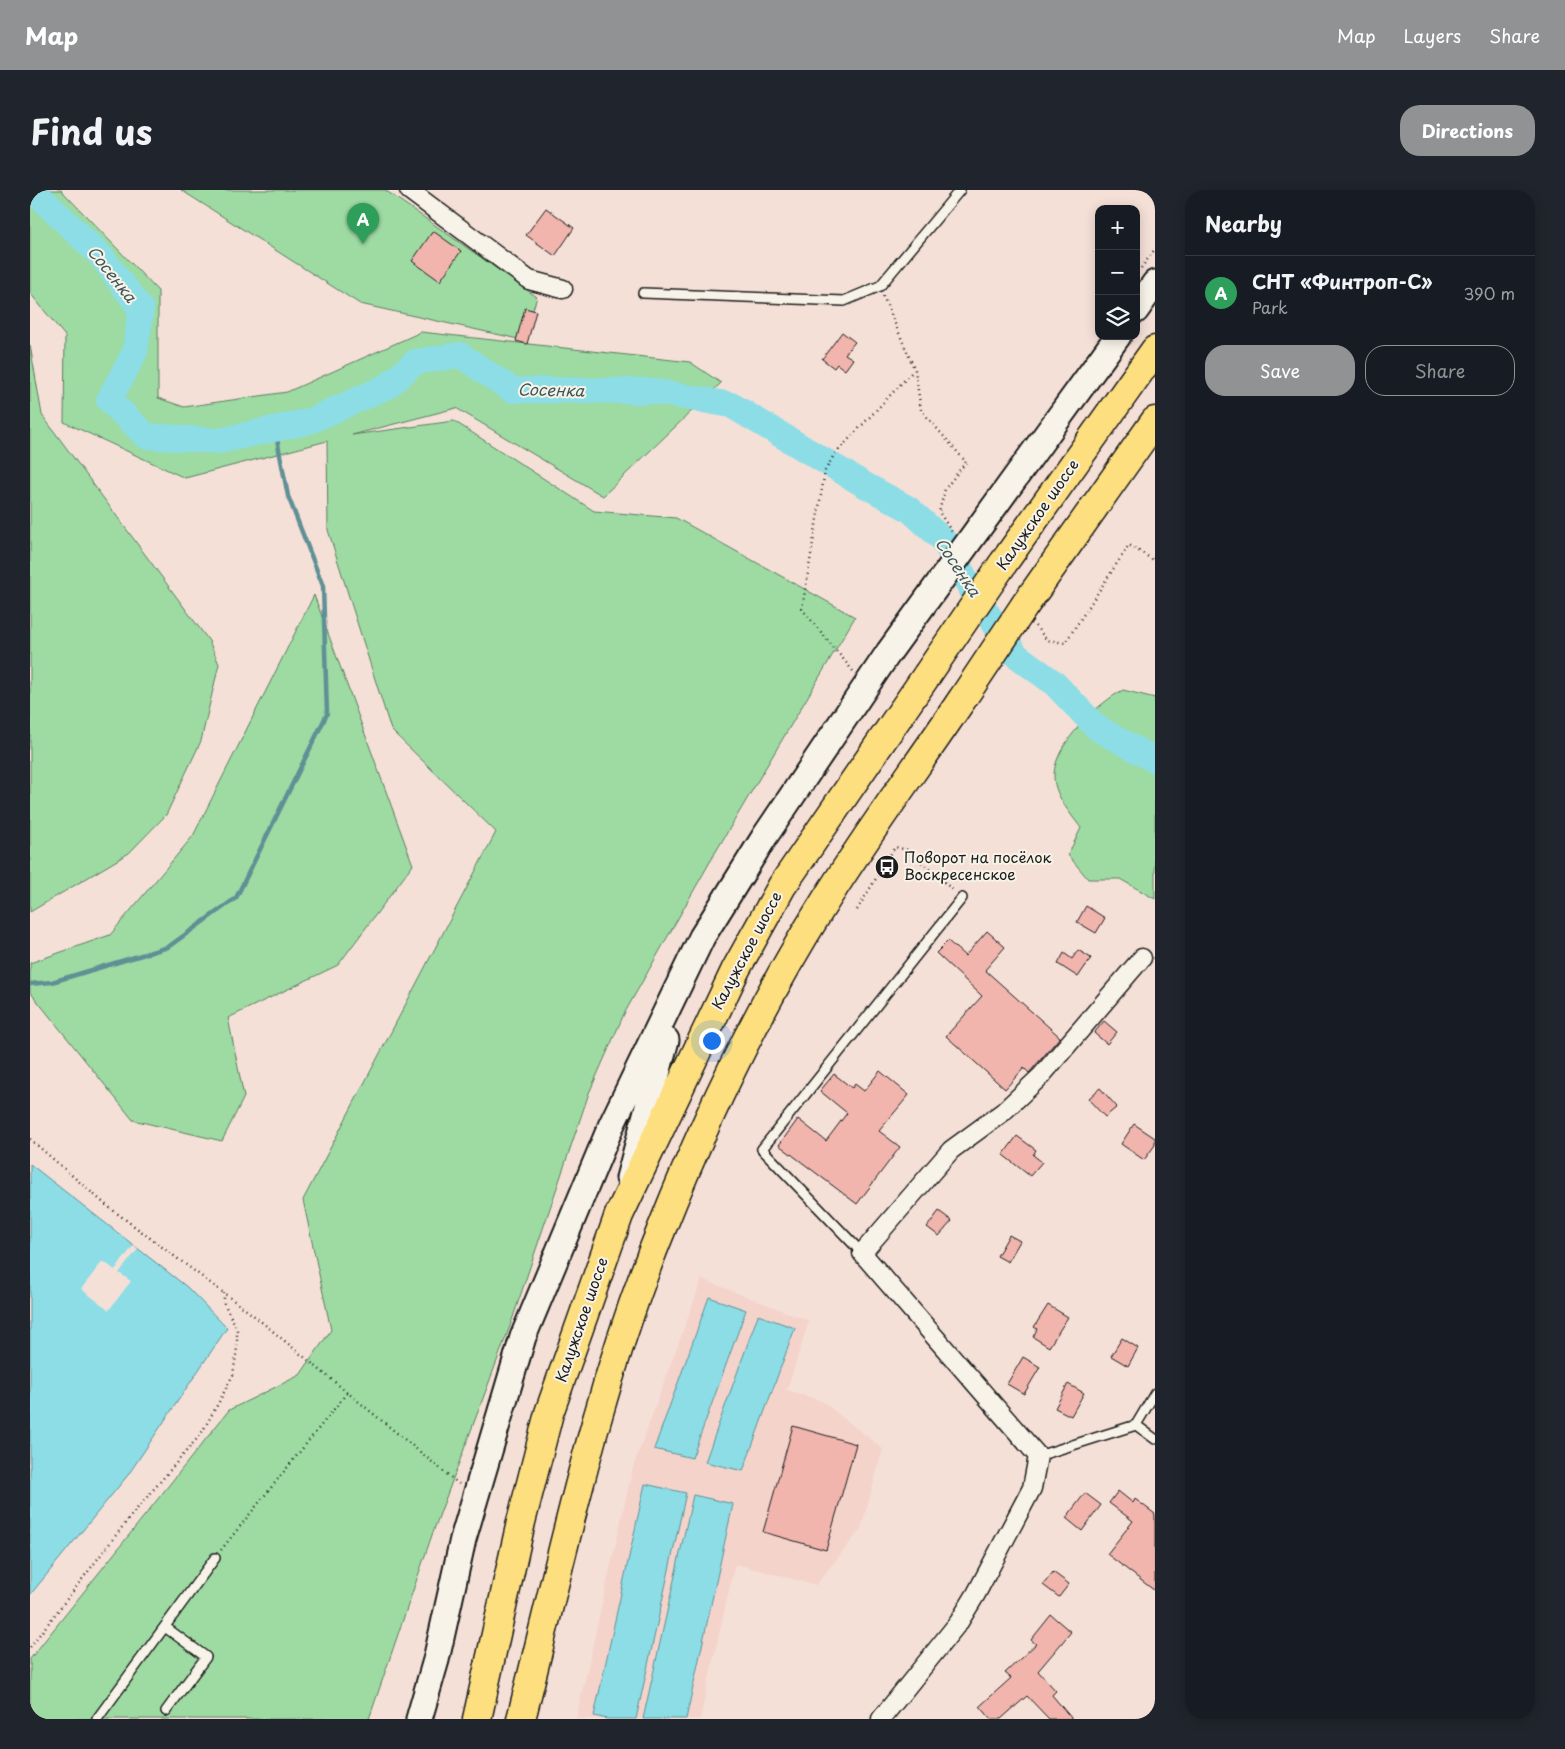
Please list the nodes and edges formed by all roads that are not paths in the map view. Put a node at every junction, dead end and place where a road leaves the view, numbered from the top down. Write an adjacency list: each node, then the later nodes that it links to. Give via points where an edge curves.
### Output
1 (409, 190): 4 (street, via 529,280)
2 (960, 190): 5 (lane, via 880,286 844,301)
3 (1155, 283): 6 (main road)
4 (563, 289)
5 (643, 293)
6 (1140, 304)
7 (1115, 340): 12 (main road, bridge, via 889,652 765,836 702,937)
8 (1155, 350): 13 (highway, Калужское шоссе, bridge, via 1002,565 777,894 732,977)
9 (1155, 421): 25 (highway, bridge, via 1025,605 819,911 726,1085 661,1229 609,1372)
10 (962, 898): 14 (lane, via 762,1149)
11 (1142, 958): 14 (street, via 1041,1076 1003,1112 951,1150)
12 (686, 973): 13 (main road); 23 (main road, via 611,1126 523,1338 463,1539)
13 (619, 1215): 24 (highway, Калужское шоссе, via 549,1412)
14 (862, 1253): 18 (street)
15 (1155, 1393): 16 (lane)
16 (1136, 1425): 17 (lane); 18 (lane)
17 (1155, 1439)
18 (1038, 1456): 26 (street, via 1032,1488 972,1601 959,1622)
19 (215, 1558): 20 (lane)
20 (165, 1627): 21 (lane, via 206,1657); 22 (lane)
21 (166, 1711)
22 (97, 1719)
23 (420, 1719)
24 (477, 1719)
25 (521, 1719)
26 (881, 1719)

